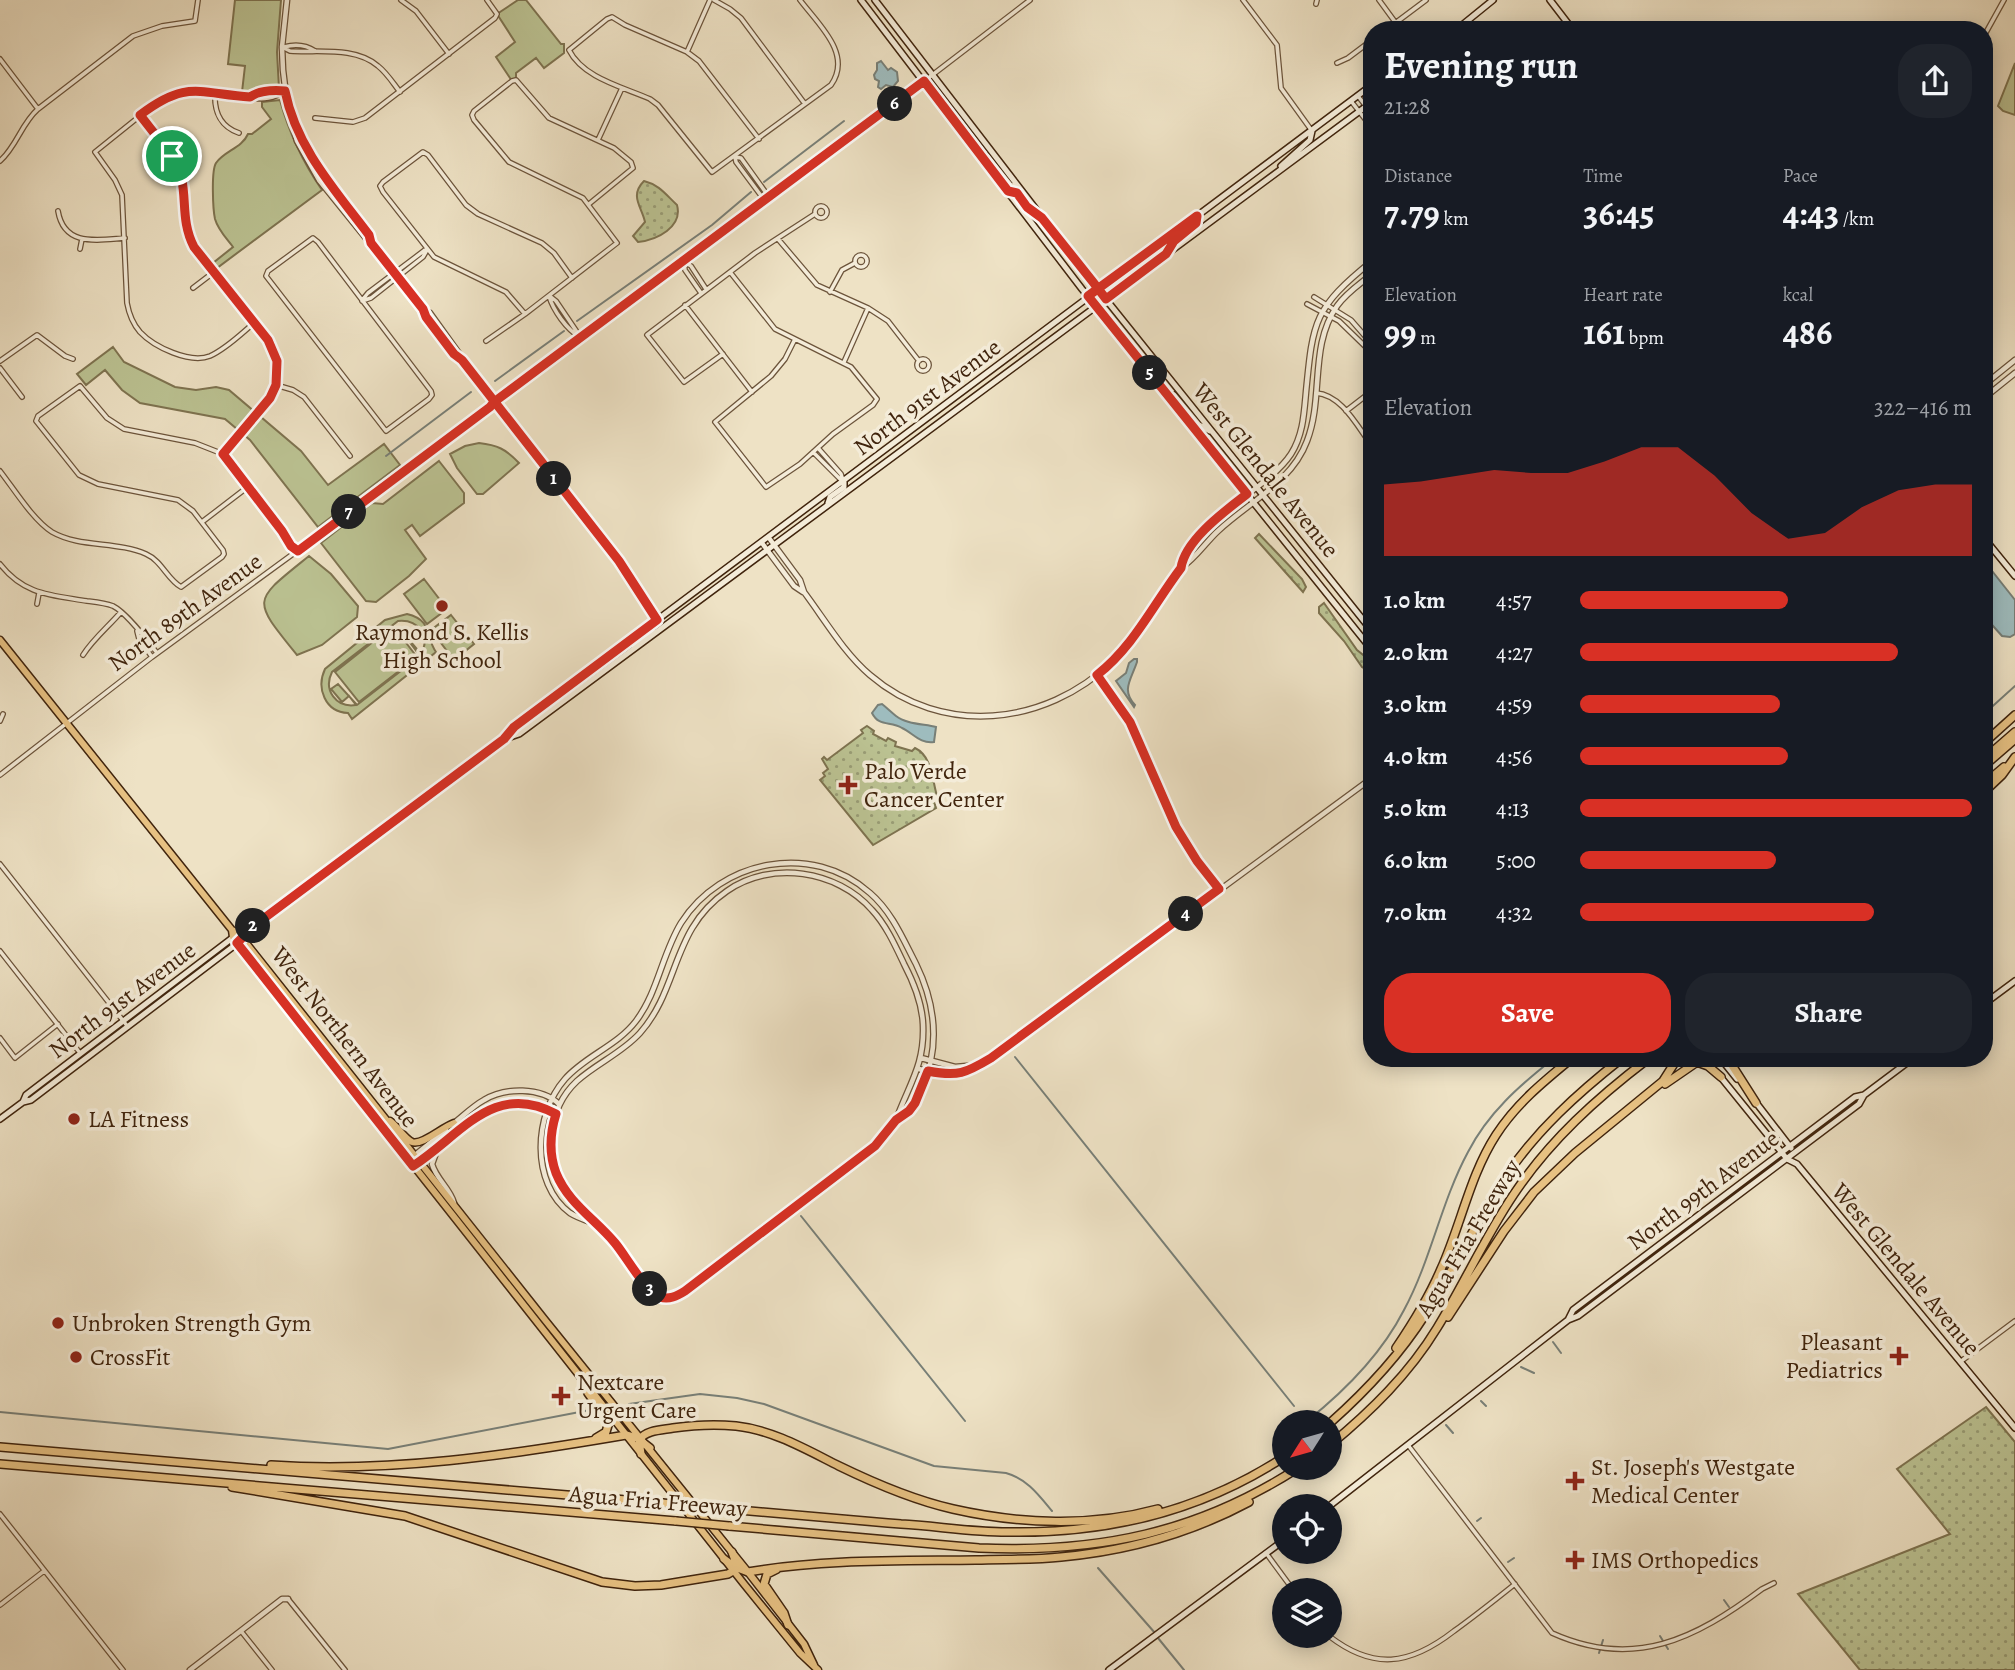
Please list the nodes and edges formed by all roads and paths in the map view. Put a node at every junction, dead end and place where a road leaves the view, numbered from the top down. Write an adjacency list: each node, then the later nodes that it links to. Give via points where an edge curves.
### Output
1 (198, 0): 38 (street, via 195,21 133,36)
2 (287, 0): 21 (street)
3 (401, 0): 24 (street)
4 (487, 0): 24 (street, via 495,18)
5 (712, 0): 23 (street); 37 (street, via 741,18)
6 (800, 0): 37 (street, via 834,45 839,69 831,85)
7 (862, 0): 28 (main road, West Glendale Avenue)
8 (874, 0): 27 (main road, West Glendale Avenue)
9 (1030, 0): 27 (street, North 89th Avenue)
10 (1242, 0): 44 (street, via 1277,45 1281,88)
11 (1379, 0): 16 (street)
12 (1426, 0): 17 (street)
13 (1493, 0): 18 (main road)
14 (1550, 0): 19 (main road)
15 (2004, 0): 20 (street)
16 (1395, 21)
17 (1399, 21)
18 (1467, 21)
19 (1566, 21)
20 (1992, 21)
21 (282, 47): 30 (street); 31 (street, via 359,56 377,65)
22 (1363, 47): 26 (street)
23 (687, 52): 29 (street, via 612,17 569,50 592,74); 46 (street, via 708,71)
24 (449, 54): 31 (street)
25 (0, 59): 38 (street)
26 (1337, 63)
27 (932, 75): 28 (street, North 89th Avenue); 52 (main road, West Glendale Avenue)
28 (924, 81): 48 (main road, West Glendale Avenue); 54 (street, North 89th Avenue)
29 (622, 87): 47 (street); 49 (street, via 664,111 712,172)
30 (285, 91): 33 (street, via 258,100); 71 (street, via 296,129 319,170)
31 (400, 92): 43 (street, via 359,121)
32 (1363, 92): 34 (main road, North 91st Avenue)
33 (215, 93): 41 (street, via 175,93); 45 (street, via 217,114 226,127)
34 (1358, 96): 35 (main road, North 91st Avenue); 36 (street)
35 (1351, 101): 40 (street); 44 (main road, North 91st Avenue)
36 (1363, 102)
37 (805, 104): 46 (street)
38 (38, 108): 50 (street)
39 (1363, 109): 40 (main road, North 91st Avenue)
40 (1359, 112): 42 (street); 51 (main road, North 91st Avenue)
41 (140, 115): 60 (street, via 94,152 119,187); 69 (street, via 181,170 188,235)
42 (1363, 117)
43 (315, 118)
44 (1312, 131): 51 (main road, via 1310,140); 58 (main road, North 91st Avenue)
45 (239, 133)
46 (759, 139): 49 (street)
47 (598, 140): 55 (street, via 623,154 633,168); 55 (street, via 550,118 516,80 472,115 509,162)
48 (981, 156): 52 (main road, via 987,156 1011,186); 53 (main road, West Glendale Avenue)
49 (735, 157): 54 (street)
50 (0, 161)
51 (1277, 172): 65 (main road, North 91st Avenue)
52 (1017, 185): 59 (main road, West Glendale Avenue)
53 (1008, 191): 59 (main road, via 1017,193); 80 (main road, West Glendale Avenue)
54 (767, 199): 66 (street, North 89th Avenue)
55 (589, 204): 72 (street, via 617,243)
56 (58, 211): 61 (street, via 64,229)
57 (816, 214): 62 (street)
58 (1197, 216): 65 (main road, via 1196,223); 76 (main road, North 91st Avenue)
59 (1042, 218): 76 (main road, West Glendale Avenue)
60 (125, 238): 61 (street); 84 (street)
61 (82, 239): 63 (street)
62 (778, 239): 70 (street); 77 (street, via 804,274)
63 (80, 248)
64 (427, 250): 71 (street); 72 (street, via 380,186 423,152 466,205 542,243); 93 (street, via 444,264 506,292)
65 (1166, 254): 82 (main road, North 91st Avenue)
66 (684, 262): 75 (street); 78 (street); 97 (street, North 89th Avenue)
67 (855, 262): 77 (street, via 842,270)
68 (1363, 269): 88 (street)
69 (214, 272): 74 (street); 95 (street)
70 (730, 272): 75 (street); 98 (street, via 775,329)
71 (396, 275): 83 (street); 119 (street, via 430,313)
72 (572, 278): 79 (street)
73 (1363, 282): 91 (street)
74 (193, 288)
75 (706, 289): 78 (street)
76 (1098, 289): 80 (main road, North 91st Avenue); 82 (main road, West Glendale Avenue)
77 (830, 292): 90 (street)
78 (701, 293): 87 (street)
79 (549, 296): 93 (street); 97 (street, via 573,334)
80 (1088, 296): 89 (main road, West Glendale Avenue); 109 (main road, North 91st Avenue)
81 (1314, 297): 88 (street)
82 (1106, 299): 89 (main road, North 91st Avenue); 121 (main road, West Glendale Avenue)
83 (362, 301): 83 (street, via 432,395 386,431 266,276 313,238)
84 (127, 303): 85 (street); 95 (street, via 131,319 145,337 189,358 211,356)
85 (120, 304)
86 (1307, 304): 92 (street)
87 (685, 305): 101 (street); 101 (street, via 647,335 684,382)
88 (1326, 305): 91 (street); 92 (street)
89 (1096, 307): 112 (main road, North 91st Avenue); 116 (main road, West Glendale Avenue)
90 (868, 308): 105 (street, via 888,321); 106 (street)
91 (1335, 310): 94 (street); 96 (street)
92 (1322, 311): 94 (street); 130 (street, via 1311,341 1299,437 1286,460)
93 (526, 314): 99 (street)
94 (1331, 316): 100 (street); 115 (street, via 1320,353)
95 (254, 323): 111 (street, via 274,353)
96 (1363, 334)
97 (580, 337): 119 (street, North 89th Avenue)
98 (795, 339): 106 (street); 114 (street, via 785,359)
99 (486, 341)
100 (1363, 344)
101 (723, 354): 114 (street)
102 (74, 359): 104 (street, via 37,335)
103 (2015, 360): 110 (street)
104 (0, 361)
105 (919, 361)
106 (845, 362): 123 (street, via 877,399)
107 (0, 368): 117 (street)
108 (2015, 373): 113 (street)
109 (983, 376): 112 (main road); 128 (main road, North 91st Avenue)
110 (1993, 378)
111 (276, 385): 125 (street, via 267,403); 126 (street, via 304,397)
112 (989, 385): 134 (main road, North 91st Avenue)
113 (1993, 391)
114 (752, 392): 124 (street, via 715,422 766,487)
115 (1316, 393): 120 (street, via 1332,397); 132 (street, via 1312,426 1301,455)
116 (1168, 396): 121 (main road, via 1173,394 1199,425); 131 (main road, West Glendale Avenue)
117 (22, 397)
118 (1363, 398): 120 (street)
119 (494, 402): 141 (street, North 89th Avenue); 149 (street, via 619,561)
120 (1346, 412): 122 (street)
121 (1213, 433): 130 (main road, West Glendale Avenue)
122 (1363, 434)
123 (818, 447): 124 (street); 128 (street)
124 (813, 452): 128 (street)
125 (223, 454): 129 (street); 135 (street, via 195,443 124,429 107,418 80,386 36,421 79,475 98,484 178,500)
126 (350, 456)
127 (0, 471): 135 (street, via 51,531 144,553 159,562 181,587 225,554)
128 (844, 482): 134 (main road); 136 (main road, North 91st Avenue)
129 (248, 486): 135 (street); 141 (street)
130 (1257, 488): 131 (street); 132 (main road, West Glendale Avenue)
131 (1247, 494): 133 (main road, West Glendale Avenue); 143 (street, via 1201,535 1182,557)
132 (1263, 495): 133 (street); 150 (main road, West Glendale Avenue)
133 (1253, 502): 143 (street); 152 (main road, West Glendale Avenue)
134 (826, 506): 138 (main road, North 91st Avenue)
135 (202, 522)
136 (769, 538): 137 (main road, North 91st Avenue); 138 (street)
137 (762, 543): 140 (street); 149 (main road, North 91st Avenue)
138 (774, 545): 140 (main road, North 91st Avenue); 145 (street)
139 (1993, 549): 144 (main road)
140 (767, 550): 145 (street, via 794,586); 156 (main road, North 91st Avenue)
141 (298, 551): 154 (street, North 89th Avenue)
142 (0, 564): 146 (street, via 17,583)
143 (1181, 568): 158 (street, via 1129,644)
144 (2015, 576)
145 (804, 592): 158 (street, via 863,669 907,700 938,712 985,718 1024,712 1065,696)
146 (39, 593): 147 (street); 148 (street, via 104,603)
147 (37, 604)
148 (121, 611): 151 (street); 155 (street)
149 (657, 620): 156 (main road); 159 (main road, North 91st Avenue)
150 (1363, 620)
151 (137, 631): 154 (street); 157 (street)
152 (1363, 639)
153 (0, 640): 164 (main road, West Northern Avenue)
154 (157, 653): 157 (street, North 89th Avenue)
155 (83, 654)
156 (624, 656): 160 (main road, North 91st Avenue)
157 (152, 657): 164 (street, North 89th Avenue)
158 (1097, 675): 176 (street, via 1130,722 1176,827)
159 (555, 696): 160 (main road); 167 (main road, North 91st Avenue)
160 (560, 704): 167 (main road, North 91st Avenue, via 519,734)
161 (3, 715): 163 (street)
162 (2013, 717): 165 (highway)
163 (0, 721)
164 (66, 724): 171 (street, North 89th Avenue); 177 (main road, West Northern Avenue)
165 (1993, 734)
166 (2012, 737): 168 (highway); 169 (highway)
167 (504, 739): 177 (main road, North 91st Avenue)
168 (1993, 752)
169 (1993, 757)
170 (2015, 757): 172 (highway); 173 (highway)
171 (0, 775)
172 (1993, 776)
173 (1993, 784)
174 (1363, 785): 176 (street)
175 (0, 864): 186 (street)
176 (1219, 889): 192 (street)
177 (237, 936): 179 (main road, North 91st Avenue); 184 (main road, North 91st Avenue); 188 (main road, West Northern Avenue)
178 (0, 951): 185 (street)
179 (183, 976): 184 (main road); 186 (main road, North 91st Avenue)
180 (2015, 981): 183 (main road)
181 (656, 986): 182 (street); 191 (street, via 677,930 709,891 757,867 785,863 818,866 864,888 894,923 929,996 934,1024); 209 (street, via 627,1031 570,1074)
182 (665, 989): 190 (street, via 689,931 721,895 766,875 814,876 858,896 888,931 919,999); 212 (street, via 641,1032 581,1078)
183 (1993, 997)
184 (154, 1007): 186 (main road, North 91st Avenue)
185 (58, 1024): 187 (street, via 15,1058); 189 (street)
186 (126, 1024): 189 (main road, North 91st Avenue); 206 (main road, North 91st Avenue)
187 (0, 1038)
188 (325, 1048): 214 (main road, West Northern Avenue); 224 (main road, West Northern Avenue)
189 (80, 1054): 206 (main road); 210 (main road, North 91st Avenue)
190 (921, 1058): 191 (street); 203 (street)
191 (931, 1061): 192 (street, via 955,1067); 204 (street)
192 (979, 1065): 204 (street, via 958,1075)
193 (1561, 1067): 240 (highway, via 1528,1095 1491,1143 1441,1270)
194 (1611, 1067): 240 (highway, Agua Fria Freeway, via 1570,1101 1519,1158 1425,1316)
195 (1637, 1067): 237 (highway, Agua Fria Freeway, via 1573,1122 1537,1162 1507,1205)
196 (1673, 1067): 207 (highway)
197 (1688, 1067): 207 (highway)
198 (1709, 1067): 205 (highway)
199 (1713, 1067): 205 (main road, West Glendale Avenue)
200 (1728, 1067): 211 (main road)
201 (1733, 1067): 211 (highway)
202 (1901, 1067): 208 (main road, North 99th Avenue)
203 (919, 1069): 204 (street); 217 (street)
204 (928, 1071): 217 (street, via 915,1103)
205 (1721, 1077): 221 (main road, West Glendale Avenue)
206 (57, 1080): 210 (main road, North 91st Avenue)
207 (1652, 1091): 237 (highway, via 1534,1192)
208 (1864, 1095): 220 (main road, North 99th Avenue); 222 (main road, North 99th Avenue, via 1859,1104)
209 (552, 1097): 212 (street); 213 (street); 218 (street, via 519,1091 497,1094)
210 (23, 1101): 216 (main road, North 91st Avenue)
211 (1756, 1102): 220 (main road)
212 (559, 1104): 215 (street)
213 (547, 1109): 215 (street); 219 (street, via 501,1105); 230 (street, via 540,1151 549,1183 570,1213)
214 (381, 1113): 218 (main road, via 414,1142 423,1142); 224 (main road, West Northern Avenue)
215 (556, 1114): 230 (street, via 551,1148 556,1172 570,1198)
216 (0, 1119)
217 (896, 1120): 230 (street, via 875,1146 672,1298 656,1295)
218 (454, 1123): 224 (street)
219 (459, 1130): 224 (street); 229 (street, via 436,1153 432,1164)
220 (1789, 1146): 221 (main road, North 99th Avenue); 222 (main road)
221 (1781, 1152): 223 (main road, West Glendale Avenue); 226 (main road, North 99th Avenue)
222 (1795, 1153): 223 (main road, North 99th Avenue); 225 (main road, West Glendale Avenue)
223 (1787, 1159): 225 (main road, West Glendale Avenue); 228 (main road, North 99th Avenue)
224 (414, 1161): 229 (main road, West Northern Avenue); 233 (main road, West Northern Avenue)
225 (1797, 1164): 239 (main road, West Glendale Avenue)
226 (1728, 1193): 227 (main road, North 99th Avenue); 228 (main road)
227 (1716, 1202): 228 (main road); 231 (main road, North 99th Avenue)
228 (1727, 1205): 232 (main road, North 99th Avenue)
229 (456, 1206): 233 (main road, West Northern Avenue)
230 (596, 1224)
231 (1675, 1234): 232 (main road); 235 (main road, North 99th Avenue, via 1573,1310)
232 (1679, 1240): 235 (main road, North 99th Avenue)
233 (504, 1274): 234 (main road, West Northern Avenue); 238 (main road, West Northern Avenue)
234 (532, 1315): 238 (main road); 241 (main road, West Northern Avenue)
235 (1568, 1320): 248 (main road, North 99th Avenue)
236 (2015, 1321): 239 (street)
237 (1436, 1330): 245 (highway, Agua Fria Freeway, via 1391,1389)
238 (558, 1336): 246 (main road, West Northern Avenue)
239 (1960, 1362): 243 (main road, West Glendale Avenue)
240 (1381, 1373): 242 (highway, Agua Fria Freeway)
241 (584, 1382): 244 (main road, West Northern Avenue); 247 (highway, via 609,1426 603,1435)
242 (1342, 1411)
243 (2015, 1428)
244 (626, 1435): 246 (highway); 247 (highway); 251 (main road, West Northern Avenue)
245 (1342, 1436)
246 (640, 1438): 250 (highway); 251 (highway); 258 (highway, via 649,1432 705,1424 755,1430 907,1496 995,1516 1084,1521)
247 (589, 1440): 254 (highway, via 415,1465)
248 (1408, 1444): 257 (main road, North 99th Avenue); 270 (street)
249 (0, 1447): 254 (highway, Agua Fria Freeway)
250 (650, 1448): 261 (main road)
251 (641, 1454): 263 (main road, West Northern Avenue)
252 (0, 1464): 256 (highway, Agua Fria Freeway)
253 (1272, 1464): 258 (highway, Agua Fria Freeway)
254 (222, 1465): 258 (highway, Agua Fria Freeway, bridge, via 1004,1532 1104,1526)
255 (1278, 1481): 256 (highway, Agua Fria Freeway, bridge, via 1176,1527 1130,1539 1020,1549); 264 (highway, via 1259,1497 1203,1524 1108,1550 1025,1560 841,1562)
256 (218, 1483): 265 (highway, via 405,1516 602,1582 661,1585 720,1576)
257 (1342, 1496)
258 (1183, 1507)
259 (0, 1514): 266 (street)
260 (1272, 1548): 262 (main road)
261 (732, 1552): 265 (highway); 267 (main road)
262 (1266, 1553): 268 (street); 286 (main road)
263 (724, 1559): 265 (highway)
264 (780, 1568): 267 (highway); 273 (highway, via 768,1574 764,1584)
265 (734, 1569): 267 (highway); 280 (main road)
266 (44, 1571): 272 (street); 282 (street)
267 (748, 1572): 273 (main road)
268 (1284, 1578)
269 (1774, 1583): 275 (street)
270 (1515, 1584): 276 (street, via 1552,1633); 279 (street)
271 (288, 1599): 274 (street); 285 (street)
272 (0, 1605)
273 (788, 1625): 280 (main road)
274 (241, 1631): 281 (street); 284 (street)
275 (1699, 1636)
276 (1569, 1646)
277 (1340, 1648): 278 (street)
278 (1345, 1654)
279 (1408, 1663)
280 (816, 1667)
281 (197, 1668): 283 (street)
282 (123, 1670)
283 (190, 1670)
284 (272, 1670)
285 (345, 1670)
286 (1109, 1670)

